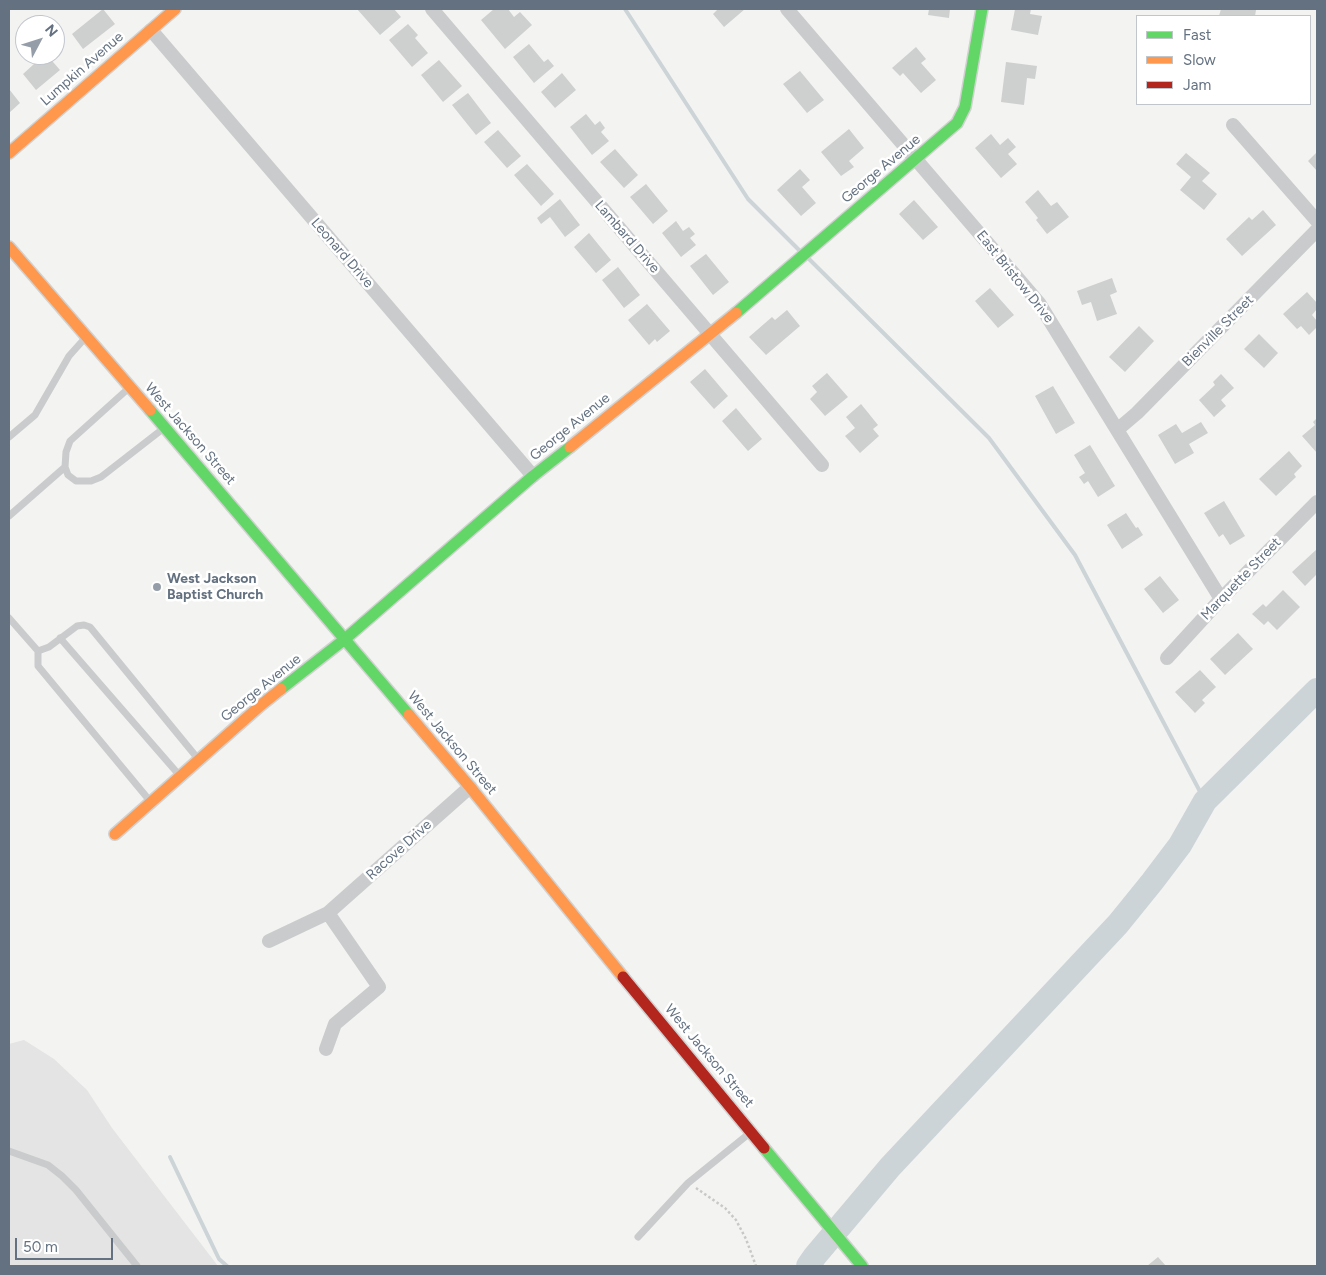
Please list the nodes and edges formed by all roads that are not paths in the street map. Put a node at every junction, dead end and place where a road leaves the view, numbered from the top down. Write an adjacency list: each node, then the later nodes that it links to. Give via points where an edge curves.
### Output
1 (175, 9): 5 (street, Lumpkin Avenue)
2 (432, 9): 12 (street, Lambard Drive)
3 (787, 9): 8 (street, East Bristow Drive)
4 (982, 9): 8 (street, George Avenue, via 963,114)
5 (151, 30): 7 (street, Lumpkin Avenue); 20 (street, Leonard Drive)
6 (1234, 125): 9 (street)
7 (9, 153)
8 (916, 159): 12 (street, George Avenue); 16 (street, East Bristow Drive, via 1039,303)
9 (1317, 221)
10 (1317, 230): 16 (street, Bienville Street)
11 (9, 247): 13 (street, West Jackson Street)
12 (711, 334): 18 (street, Lambard Drive); 20 (street, George Avenue)
13 (86, 337): 14 (street, West Jackson Street); 17 (lane, via 69,356 35,415)
14 (130, 387): 15 (street, West Jackson Street); 19 (lane, via 70,441)
15 (165, 427): 19 (lane, via 102,477 76,481 68,475); 26 (street, West Jackson Street)
16 (1117, 430): 23 (street, East Bristow Drive)
17 (9, 437)
18 (822, 465)
19 (65, 467): 22 (lane)
20 (533, 476): 26 (street, George Avenue)
21 (1317, 502): 23 (street, Marquette Street)
22 (9, 516)
23 (1221, 599): 28 (street, Marquette Street)
24 (9, 618): 27 (lane)
25 (60, 638): 27 (lane); 29 (lane, via 77,626 90,627); 30 (lane)
26 (345, 639): 29 (street, George Avenue); 31 (street, West Jackson Street)
27 (38, 651): 32 (lane, via 38,666)
28 (1166, 658)
29 (198, 760): 30 (street, George Avenue)
30 (180, 776): 32 (street, George Avenue)
31 (470, 787): 34 (street, Racove Drive); 37 (street, West Jackson Street)
32 (151, 802): 33 (street, George Avenue)
33 (115, 834)
34 (328, 913): 35 (street, Racove Drive); 36 (street, via 379,987 335,1024)
35 (269, 941)
36 (326, 1049)
37 (752, 1131): 39 (lane, via 688,1183); 41 (street, West Jackson Street)
38 (9, 1151): 40 (lane, via 48,1165 62,1176)
39 (638, 1237)
40 (137, 1266)
41 (862, 1266)

